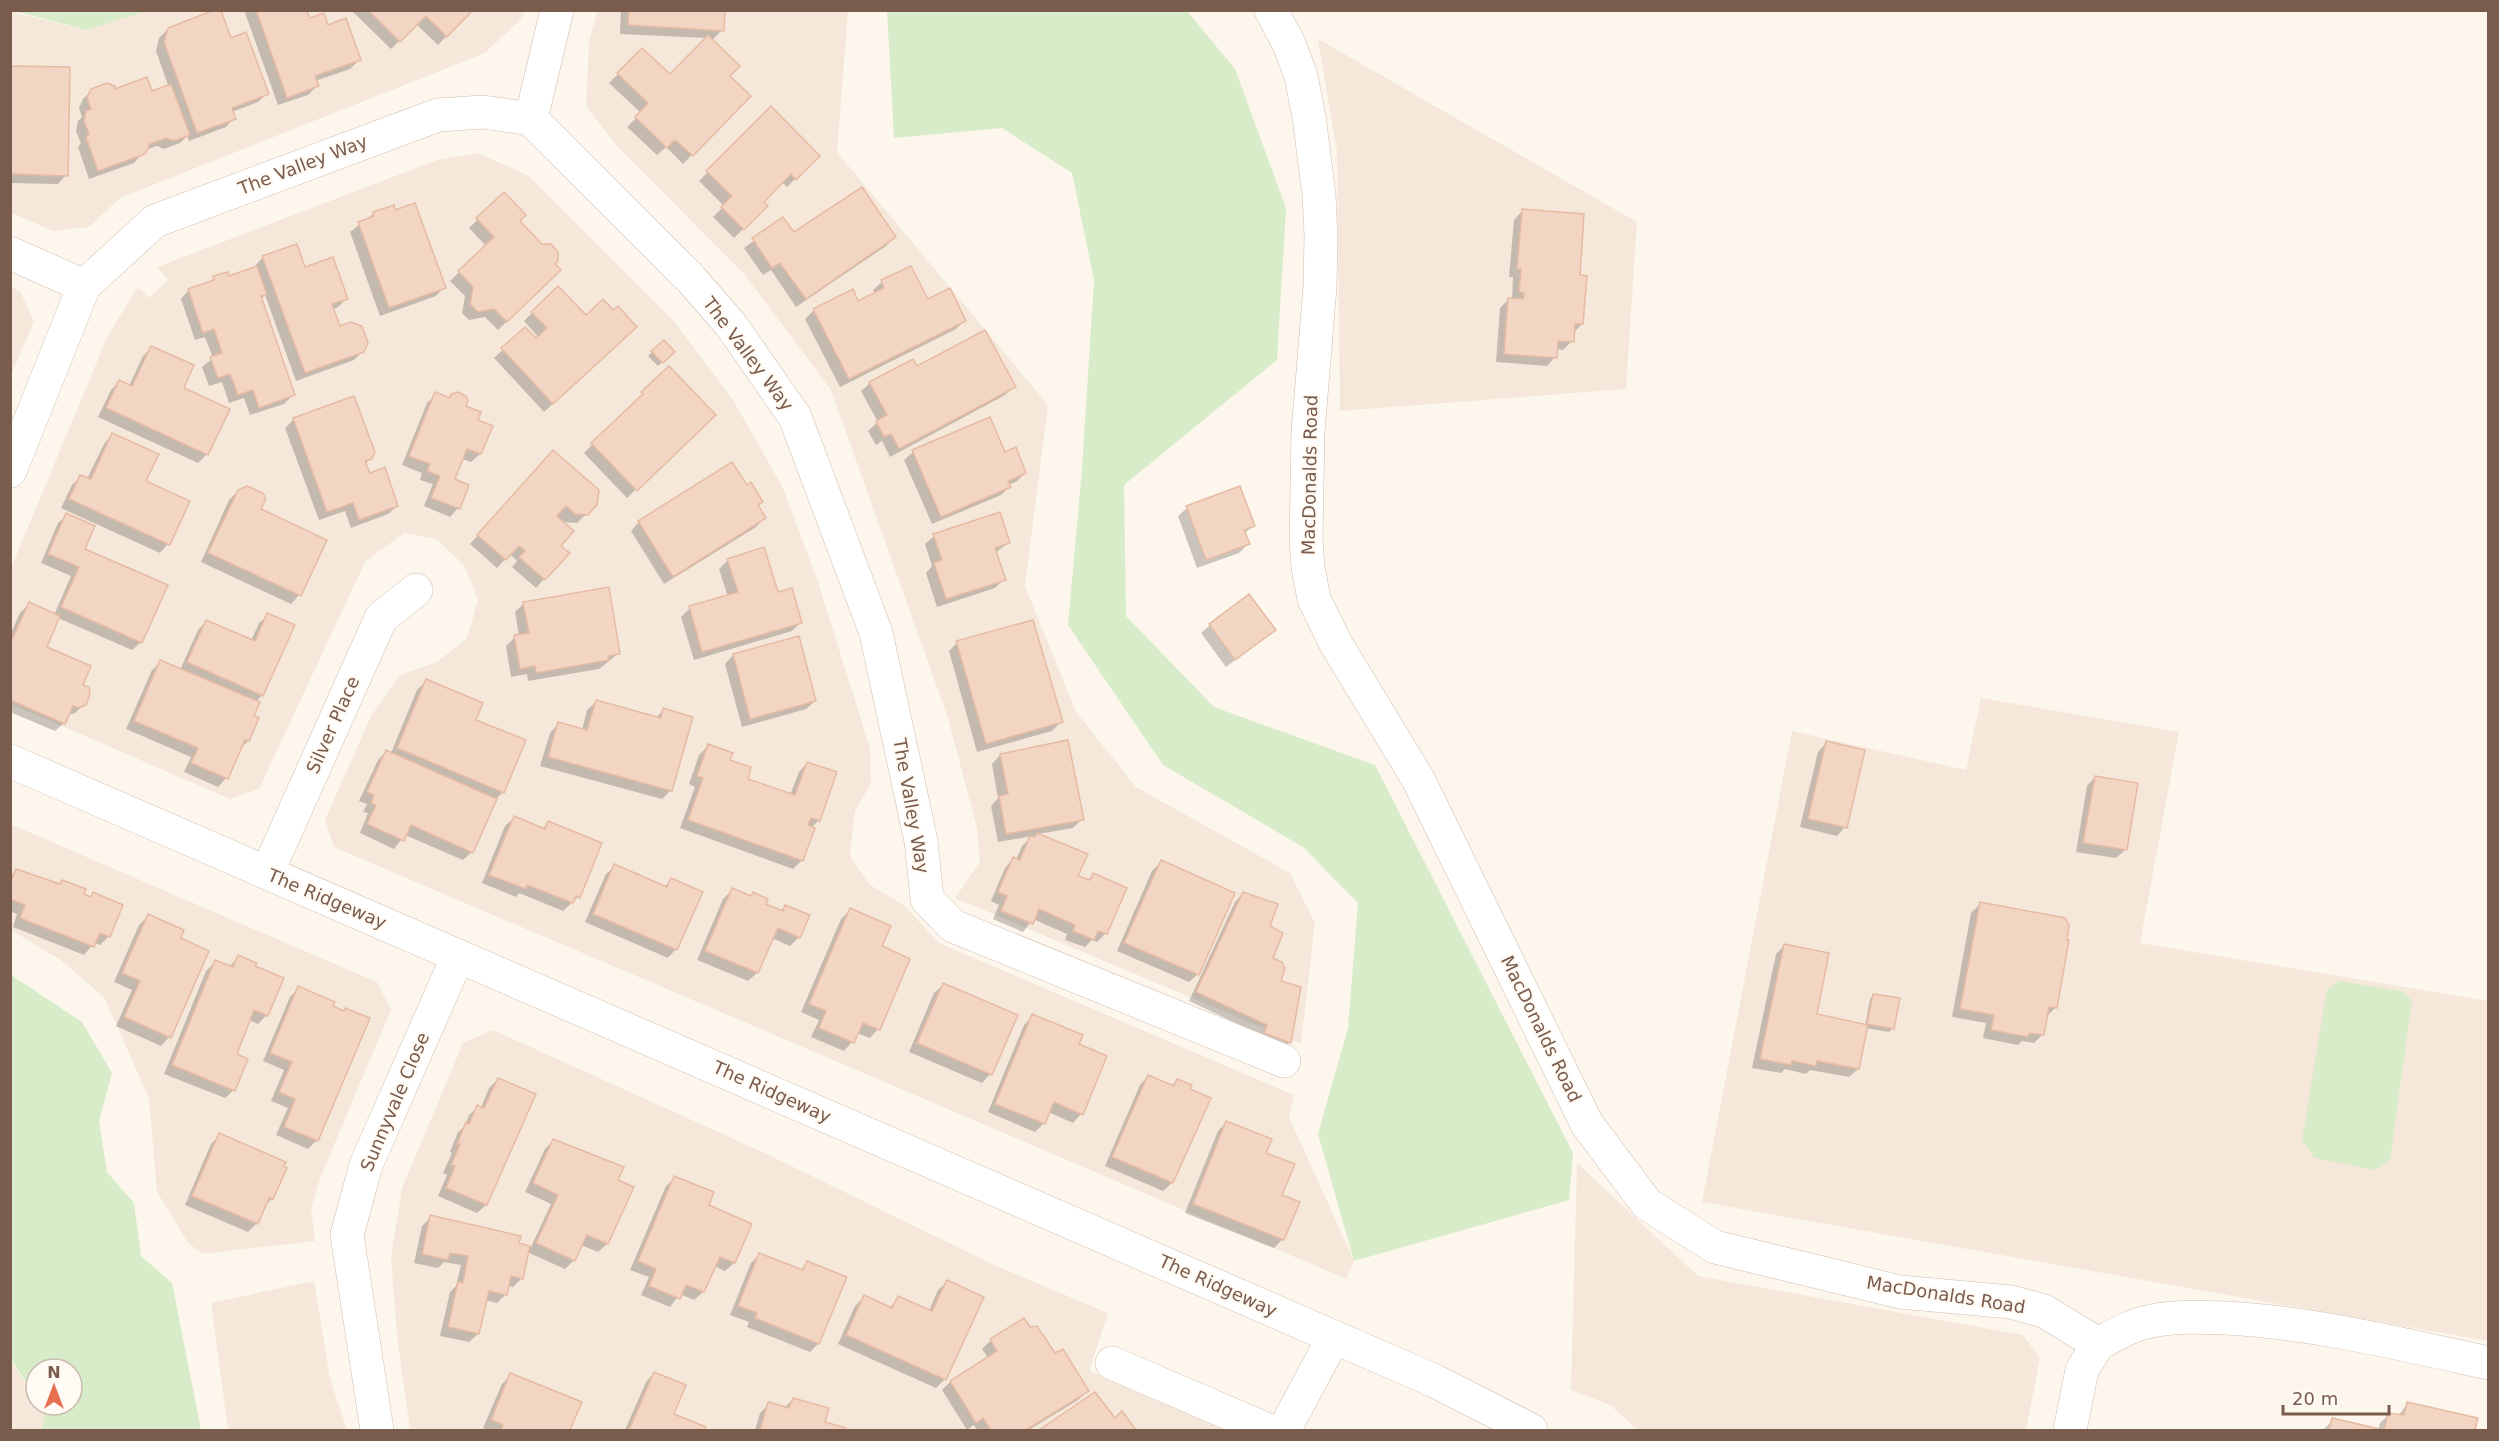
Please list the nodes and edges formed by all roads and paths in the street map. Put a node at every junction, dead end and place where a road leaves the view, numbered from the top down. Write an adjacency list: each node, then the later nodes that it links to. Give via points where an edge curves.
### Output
1 (557, 10): 3 (street)
2 (1271, 10): 13 (street, MacDonalds Road, via 1301,76 1319,194 1320,287 1308,432 1306,540 1314,599 1336,644 1418,779 1587,1124 1647,1204 1715,1247 1900,1292 2011,1302 2044,1311)
3 (531, 119): 5 (street, The Valley Way, via 483,112 427,119 155,221); 11 (street, The Valley Way, via 691,279 731,325 795,417 876,633 921,842 927,899 954,926)
4 (10, 253): 5 (street)
5 (84, 286): 6 (street, The Valley Way)
6 (10, 471)
7 (416, 590): 9 (street, Silver Place, via 381,618)
8 (10, 761): 9 (street, The Ridgeway)
9 (267, 873): 10 (street, The Ridgeway)
10 (458, 956): 12 (street, The Ridgeway); 16 (street, Sunnyvale Close, via 366,1165 347,1235)
11 (1284, 1061)
12 (1334, 1337): 18 (street); 19 (street, The Ridgeway, via 1435,1381)
13 (2098, 1344): 14 (street, via 2150,1321 2211,1318 2304,1326); 20 (street, via 2082,1370)
14 (2488, 1362)
15 (1112, 1363): 17 (street)
16 (377, 1431)
17 (1268, 1431)
18 (1284, 1431)
19 (1531, 1431)
20 (2070, 1431)

